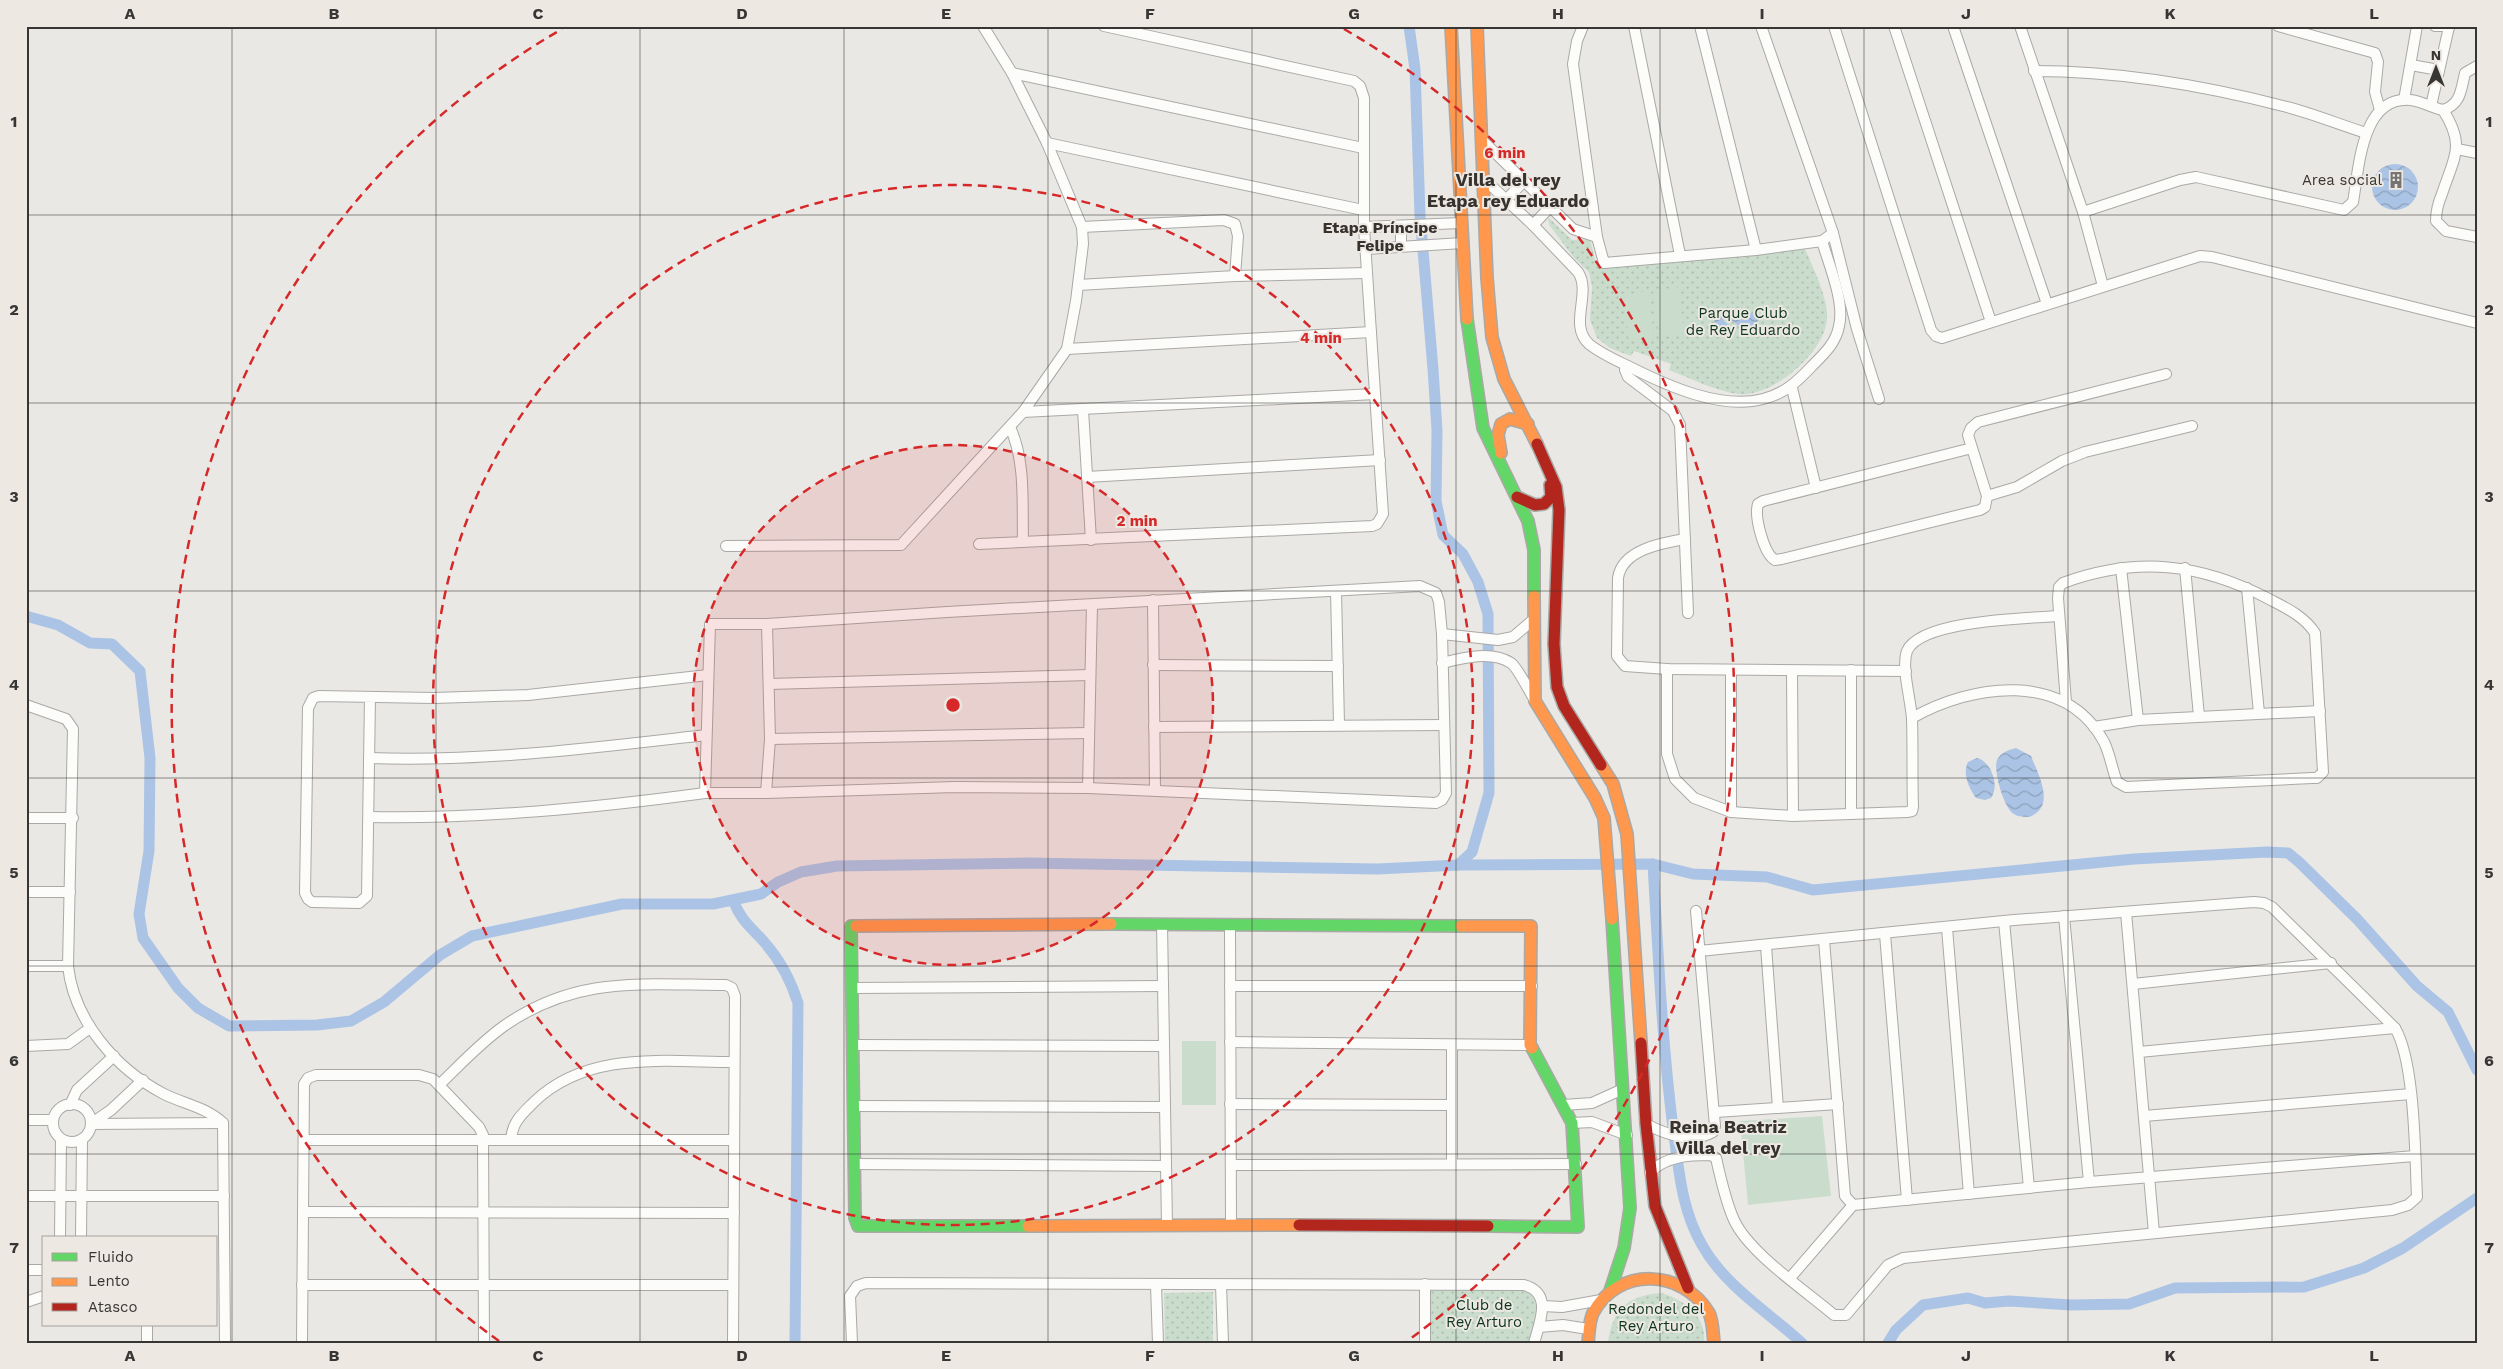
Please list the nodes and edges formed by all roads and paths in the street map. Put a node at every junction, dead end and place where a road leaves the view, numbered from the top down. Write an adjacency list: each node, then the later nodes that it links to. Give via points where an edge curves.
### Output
1 (984, 26): 21 (street)
2 (1104, 26): 29 (street, via 1354,81 1360,86 1364,98)
3 (1451, 26): 38 (street)
4 (1477, 26): 27 (street)
5 (1583, 26): 44 (street, via 1573,64)
6 (1634, 26): 51 (street)
7 (1700, 26): 50 (street)
8 (1761, 26): 43 (street)
9 (1834, 26): 57 (street, via 1932,332 1942,338)
10 (1894, 26): 57 (street)
11 (1954, 26): 56 (street)
12 (2020, 26): 20 (street)
13 (2278, 26): 24 (street, via 2375,53 2378,62 2375,92)
14 (2418, 26): 17 (street)
15 (2435, 26): 16 (street)
16 (2449, 27): 19 (street)
17 (2411, 65): 19 (street); 22 (street)
18 (2477, 66): 25 (street, via 2465,73 2458,101)
19 (2439, 70): 23 (street)
20 (2034, 71): 26 (street, via 2074,71 2180,84 2283,106); 37 (street)
21 (1012, 73): 28 (street); 29 (street)
22 (2404, 100): 23 (street); 24 (street)
23 (2431, 106): 25 (street)
24 (2380, 110): 26 (street)
25 (2443, 110): 30 (street, via 2456,132)
26 (2366, 133): 37 (street, via 2353,202 2344,210 2196,177)
27 (1482, 141): 32 (street); 33 (street)
28 (1047, 143): 36 (street); 40 (street)
29 (1363, 148): 36 (street)
30 (2457, 148): 31 (street); 45 (street, via 2437,207 2436,221 2446,231)
31 (2477, 153)
32 (1484, 179): 34 (street); 68 (street, via 1492,337 1504,379)
33 (1524, 180): 34 (street); 35 (street)
34 (1506, 200): 39 (street)
35 (1550, 206): 39 (street); 44 (street, via 1573,229)
36 (1364, 210): 41 (street)
37 (2083, 212): 55 (street)
38 (1461, 223): 42 (street); 47 (street)
39 (1533, 225): 61 (street, via 1583,280 1580,320 1588,343)
40 (1082, 227): 53 (street, via 1224,220 1235,224 1238,236); 54 (street)
41 (1364, 227): 42 (street); 49 (street)
42 (1401, 227): 48 (street)
43 (1833, 233): 46 (street); 65 (street, via 1857,329)
44 (1597, 237): 51 (street, via 1604,263)
45 (2477, 237)
46 (1822, 241): 50 (street); 63 (street, via 1841,310 1839,327 1832,345)
47 (1463, 243): 48 (street); 75 (street, via 1468,337 1483,428)
48 (1402, 246): 49 (street)
49 (1366, 249): 52 (street)
50 (1756, 250): 51 (street)
51 (1680, 255)
52 (1368, 273): 53 (street); 59 (street)
53 (1235, 276): 54 (street)
54 (1078, 285): 60 (street)
55 (2103, 286): 56 (street); 58 (street, via 2192,257 2206,256)
56 (2047, 304): 57 (street)
57 (1991, 322)
58 (2477, 323)
59 (1371, 332): 60 (street); 64 (street)
60 (1067, 349): 67 (street)
61 (1627, 366): 63 (street, via 1675,389 1724,401 1762,400); 79 (street, via 1628,377 1673,411 1680,425)
62 (2166, 374): 71 (street, via 1978,422 1968,435)
63 (1792, 388): 76 (street)
64 (1375, 394): 66 (street); 73 (street)
65 (1879, 399)
66 (1083, 410): 67 (street); 74 (street)
67 (1023, 412): 70 (street)
68 (1528, 424): 72 (street); 75 (street, via 1504,419 1498,428)
69 (2192, 426): 77 (street, via 2085,452 2016,487)
70 (1010, 427): 81 (street, via 1020,460); 83 (street, via 901,545)
71 (1972, 448): 76 (street); 77 (street)
72 (1542, 454): 78 (street, via 1551,491 1549,502 1536,506); 184 (street, via 1556,487 1559,510 1554,644 1557,686 1564,706 1613,784 1627,834)
73 (1380, 460): 74 (street); 80 (street, via 1383,514 1372,526)
74 (1087, 477): 80 (street)
75 (1507, 479): 78 (street)
76 (1816, 488): 77 (street, via 1758,504 1756,514 1766,553 1770,557 1782,559 1980,510)
77 (1987, 496)
78 (1517, 497): 92 (street, via 1528,521 1534,550)
79 (1685, 539): 90 (street); 98 (street, via 1662,543 1628,559 1618,578 1619,660 1629,668)
80 (1091, 540): 81 (street)
81 (1023, 542): 82 (street)
82 (979, 544)
83 (726, 546)
84 (2121, 568): 85 (street); 91 (street, via 2063,583 2058,587); 114 (street)
85 (2185, 568): 86 (street); 112 (street)
86 (2247, 588): 110 (street, via 2294,613 2315,633); 111 (street)
87 (1336, 591): 88 (street); 94 (street, via 1427,588 1436,593 1440,602); 97 (street)
88 (1153, 600): 89 (street); 96 (street)
89 (1092, 604): 93 (street); 104 (street)
90 (1688, 613)
91 (2059, 616): 101 (street, via 1974,621 1924,636 1907,651); 108 (street)
92 (1534, 619): 94 (street, via 1513,637 1498,640); 107 (street)
93 (767, 624): 103 (street, via 710,624); 105 (street)
94 (1442, 634): 95 (street)
95 (1442, 663): 107 (street, via 1470,657 1497,658 1512,663); 116 (street)
96 (1153, 665): 97 (street); 117 (street)
97 (1338, 666): 115 (street)
98 (1667, 669): 99 (street); 127 (street, via 1667,754 1675,779 1694,798)
99 (1732, 670): 102 (street); 127 (street)
100 (1851, 670): 101 (street); 102 (street); 128 (street)
101 (1906, 670): 113 (street)
102 (1792, 671): 129 (street)
103 (708, 675): 106 (street, via 528,695); 120 (street)
104 (1090, 675): 105 (street); 119 (street)
105 (769, 684): 121 (street)
106 (370, 697): 122 (street); 130 (street, via 319,696 308,704 305,893 310,901 359,903 366,899)
107 (1535, 701): 167 (street, via 1604,818)
108 (2066, 702): 113 (street, via 2040,692 2016,689 1985,692 1957,698); 118 (street)
109 (26, 705): 132 (street, via 66,719 72,725)
110 (2320, 711): 111 (street); 118 (street, via 2324,768 2320,776 2312,778 2126,787 2117,782 2105,744)
111 (2259, 713): 112 (street)
112 (2199, 716): 114 (street)
113 (1912, 718): 128 (street, via 1912,811)
114 (2138, 720): 118 (street)
115 (1339, 724): 116 (street); 117 (street)
116 (1444, 725): 124 (street, via 1446,793 1436,803)
117 (1154, 727): 124 (street)
118 (2094, 727)
119 (1089, 733): 121 (street); 123 (street)
120 (706, 735): 122 (street, via 502,757); 125 (street)
121 (770, 739): 126 (street)
122 (369, 758): 130 (street)
123 (1088, 788): 124 (street); 126 (street, via 955,787)
124 (1154, 790)
125 (705, 793): 126 (street); 130 (street, via 489,816)
126 (766, 793)
127 (1731, 812): 129 (street)
128 (1851, 814): 129 (street)
129 (1793, 816)
130 (369, 817)
131 (26, 818): 132 (street)
132 (73, 818): 134 (street)
133 (26, 892): 134 (street)
134 (70, 892): 148 (street)
135 (1696, 912): 145 (street)
136 (2126, 912): 137 (street); 146 (street, via 2264,903); 149 (street)
137 (2064, 916): 138 (street); 200 (street)
138 (2004, 921): 141 (street); 201 (street)
139 (1162, 924): 140 (street); 150 (street); 153 (street, via 851,926)
140 (1230, 925): 151 (street); 152 (street, via 1531,926)
141 (1946, 928): 142 (street); 202 (street)
142 (1885, 934): 143 (street); 207 (street)
143 (1824, 940): 144 (street); 171 (street)
144 (1766, 946): 145 (street); 176 (street)
145 (1699, 951): 177 (street)
146 (2331, 963): 149 (street); 155 (street)
147 (26, 966): 148 (street)
148 (68, 966): 154 (street, via 73,991)
149 (2132, 984): 162 (street)
150 (1163, 986): 153 (street); 161 (street)
151 (1230, 986): 152 (street); 156 (street)
152 (1532, 986): 159 (street)
153 (852, 988): 157 (street)
154 (90, 1028): 160 (street, via 68,1044); 163 (street)
155 (2395, 1028): 162 (street); 168 (street, via 2402,1039)
156 (1230, 1042): 158 (street); 170 (street)
157 (853, 1045): 161 (street); 173 (street)
158 (1452, 1045): 159 (street); 175 (street)
159 (1530, 1045): 172 (street)
160 (26, 1046)
161 (1164, 1046): 174 (street)
162 (2139, 1052): 178 (street)
163 (114, 1056): 165 (street); 169 (street, via 76,1090)
164 (734, 1062): 166 (street, via 735,996 729,986 623,984 578,991 530,1010 489,1038); 190 (street, via 622,1062 591,1068 562,1080 544,1093 514,1123); 191 (street)
165 (143, 1080): 181 (street, via 165,1094 212,1113); 183 (street)
166 (439, 1085): 188 (street, via 429,1076 419,1074 312,1076 304,1084); 189 (street, via 479,1127)
167 (1622, 1089): 172 (street, via 1592,1103); 185 (street)
168 (2411, 1094): 178 (street); 192 (street)
169 (70, 1104): 180 (street, via 59,1109); 183 (street, via 87,1112)
170 (1230, 1104): 175 (street); 196 (street)
171 (1838, 1104): 176 (street); 208 (street, via 1845,1196)
172 (1564, 1105): 182 (street)
173 (854, 1106): 174 (street); 193 (street)
174 (1165, 1106): 197 (street)
175 (1452, 1106): 194 (street)
176 (1778, 1108): 177 (street)
177 (1716, 1112): 184 (street, via 1713,1132 1697,1137 1664,1134)
178 (2144, 1116): 199 (street)
179 (26, 1120): 180 (street)
180 (53, 1120): 186 (street, via 54,1130)
181 (223, 1122): 183 (street); 206 (street)
182 (1572, 1123): 185 (street, via 1592,1122); 195 (street)
183 (91, 1124): 187 (street)
184 (1646, 1124): 198 (street)
185 (1627, 1135): 228 (street, via 1630,1208 1624,1248)
186 (61, 1139): 187 (street, via 75,1142); 204 (street)
187 (82, 1139): 205 (street)
188 (304, 1140): 189 (street); 209 (street)
189 (484, 1140): 190 (street); 211 (street)
190 (510, 1140): 191 (street)
191 (734, 1140): 210 (street)
192 (2415, 1156): 199 (street); 214 (street, via 2417,1197 2408,1205 2392,1210)
193 (855, 1164): 197 (street); 212 (street, via 855,1221 860,1226)
194 (1452, 1164): 195 (street); 196 (street)
195 (1576, 1164): 213 (street, via 1578,1227)
196 (1230, 1165): 213 (street)
197 (1166, 1166): 212 (street)
198 (1650, 1172): 220 (street, via 1675,1158 1711,1155 1716,1158 1735,1222 1756,1250); 227 (street, via 1656,1206)
199 (2149, 1178): 200 (street); 214 (street)
200 (2089, 1182): 201 (street)
201 (2029, 1188): 202 (street)
202 (1969, 1194): 207 (street)
203 (26, 1196): 204 (street)
204 (60, 1196): 205 (street); 215 (street)
205 (81, 1196): 206 (street); 216 (street)
206 (224, 1196): 217 (street)
207 (1908, 1200): 208 (street)
208 (1853, 1205): 220 (street)
209 (303, 1212): 211 (street); 222 (street)
210 (734, 1213): 211 (street); 226 (street)
211 (484, 1214): 223 (street)
212 (1167, 1225): 213 (street)
213 (1231, 1225)
214 (2154, 1233): 220 (street, via 1903,1258 1888,1265 1846,1316 1840,1317)
215 (60, 1236)
216 (81, 1236)
217 (220, 1269): 237 (street)
218 (26, 1270): 219 (street)
219 (42, 1270)
220 (1790, 1278)
221 (1425, 1284): 225 (street); 232 (street, via 1524,1285 1541,1294); 244 (street)
222 (302, 1285): 223 (street); 238 (street)
223 (484, 1285): 226 (street); 239 (street)
224 (1156, 1285): 225 (street); 241 (street, via 866,1284 857,1286 850,1296); 242 (street)
225 (1221, 1285): 243 (street)
226 (733, 1286): 240 (street)
227 (1688, 1288): 228 (street, via 1670,1279 1649,1276 1628,1281); 247 (street, via 1702,1301 1711,1317)
228 (1610, 1291): 230 (street)
229 (42, 1297): 231 (street)
230 (1601, 1300): 232 (street, via 1562,1307); 235 (street)
231 (26, 1302)
232 (1542, 1306): 234 (street)
233 (146, 1326): 236 (street)
234 (1539, 1327): 235 (street, via 1563,1325); 245 (street)
235 (1588, 1329): 246 (street)
236 (147, 1343)
237 (225, 1343)
238 (302, 1343)
239 (484, 1343)
240 (733, 1343)
241 (852, 1343)
242 (1158, 1343)
243 (1224, 1343)
244 (1425, 1343)
245 (1534, 1343)
246 (1588, 1343)
247 (1714, 1343)

